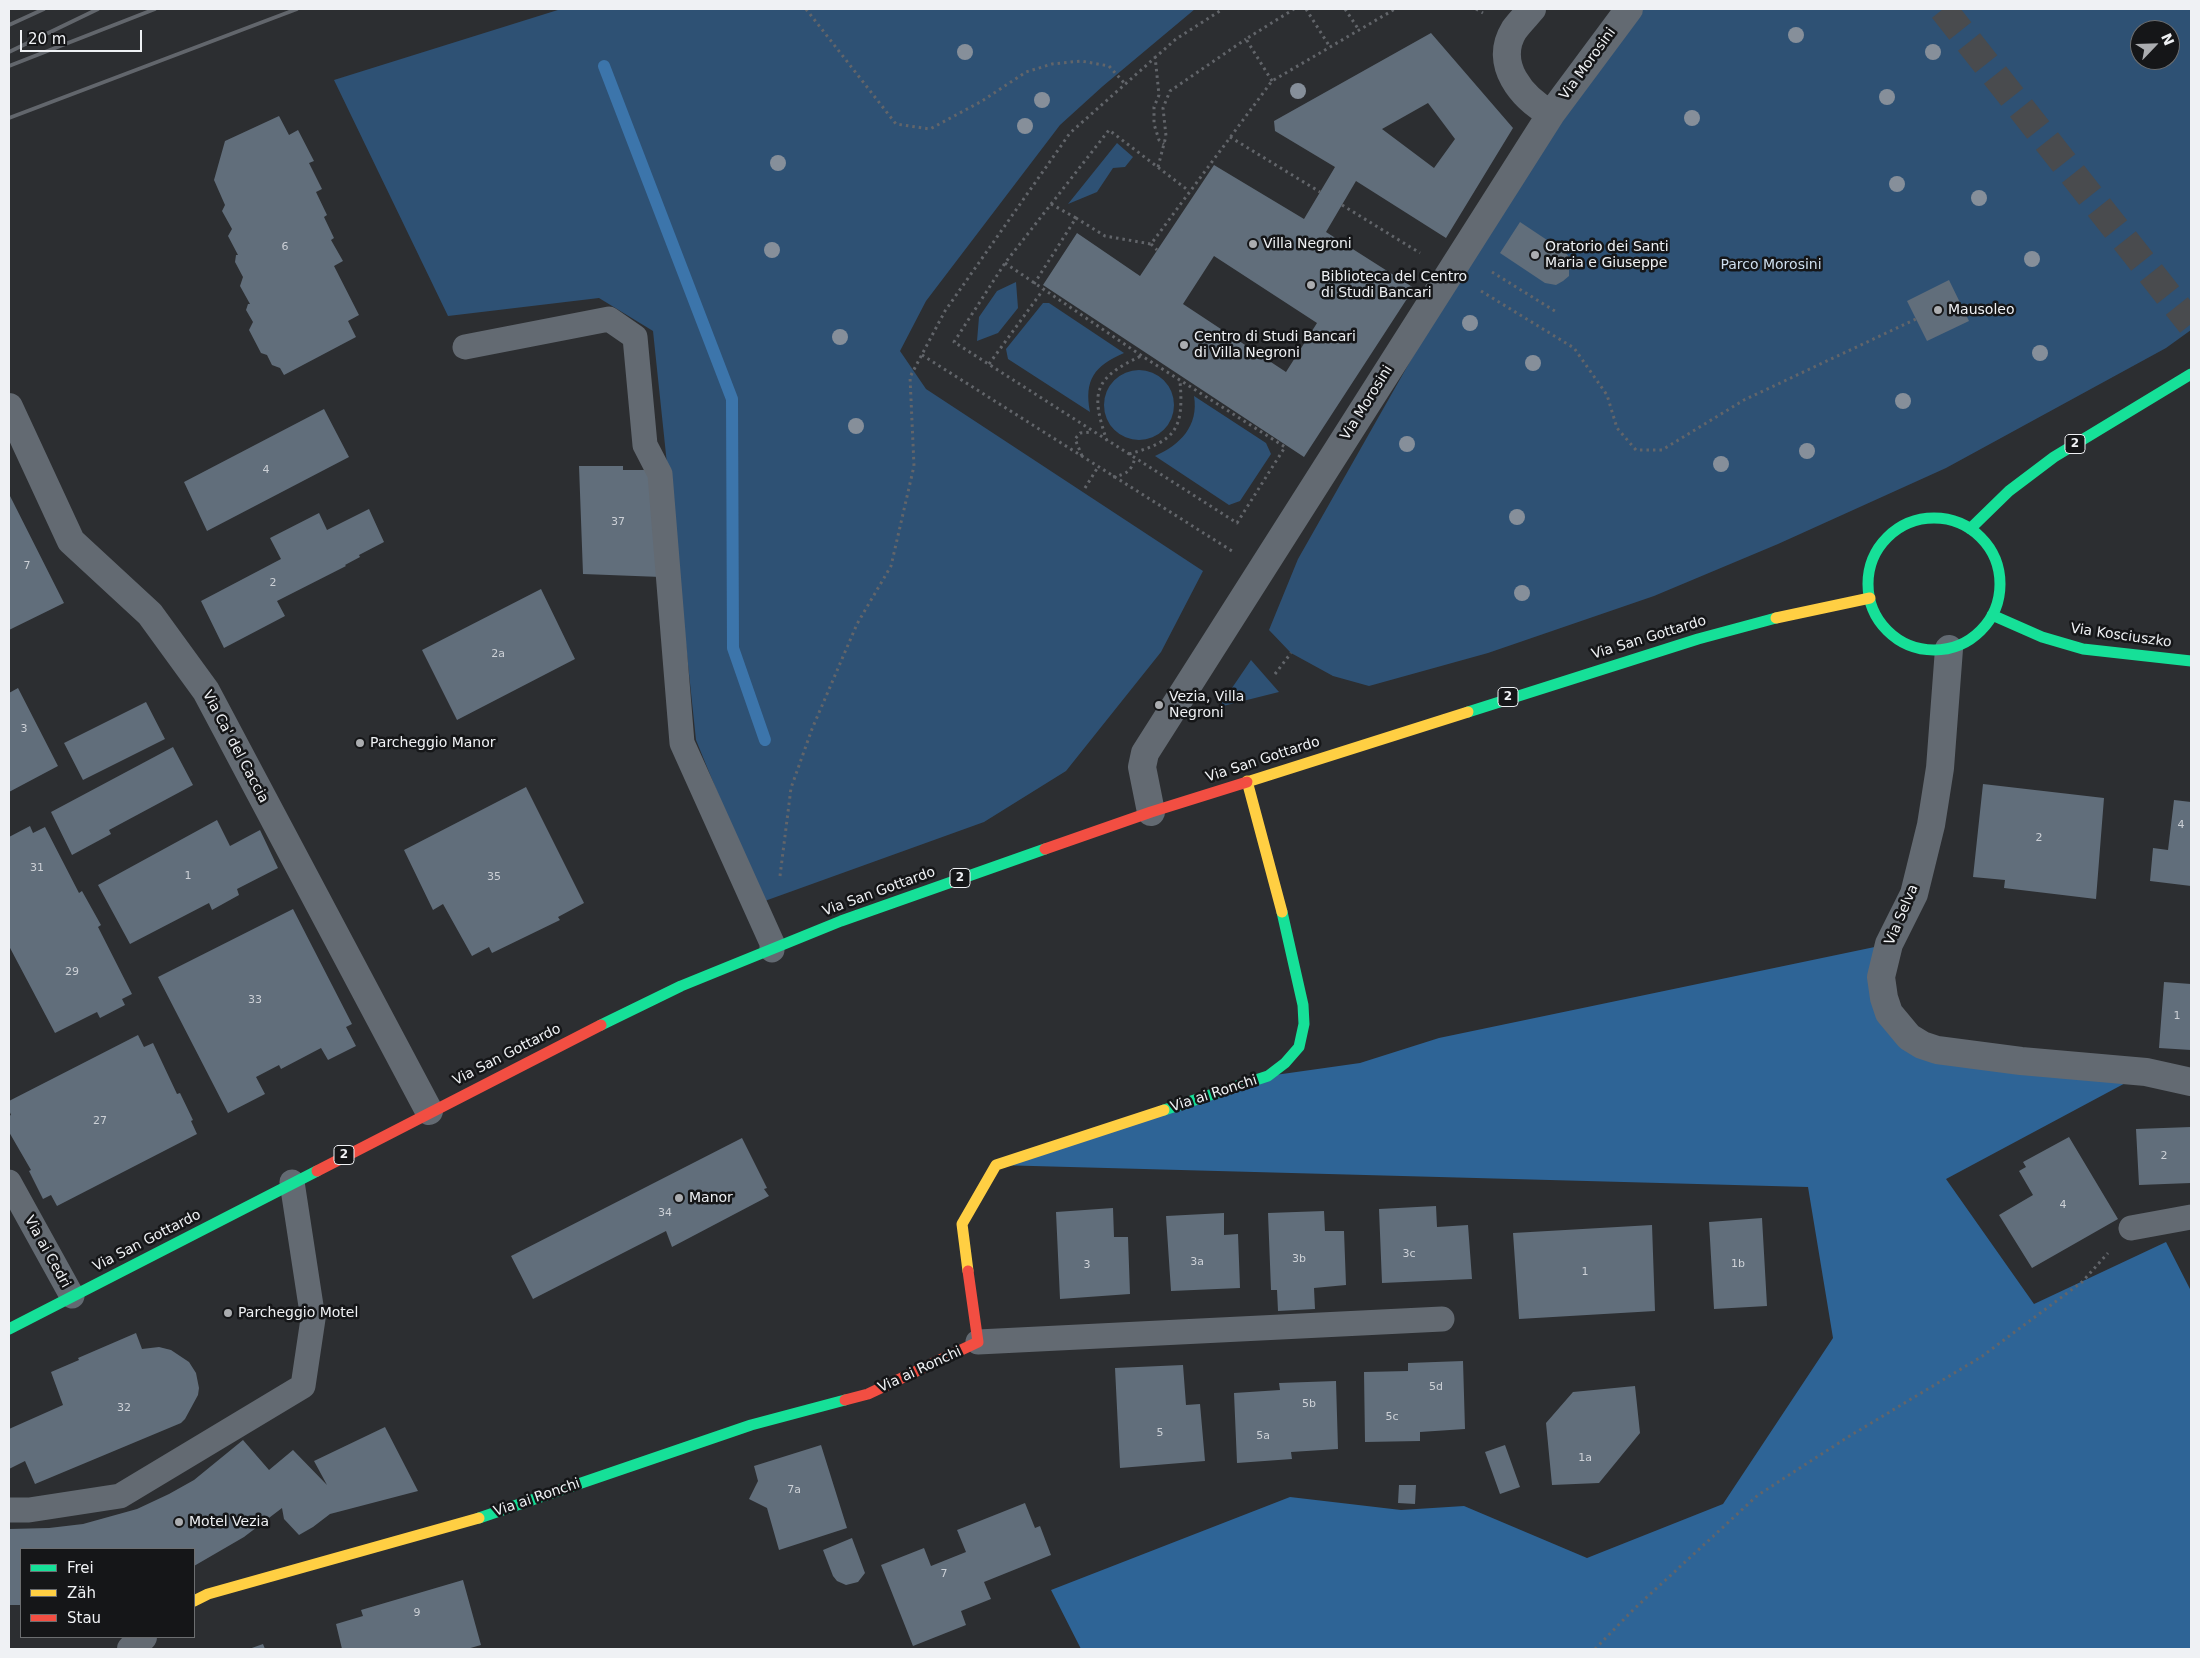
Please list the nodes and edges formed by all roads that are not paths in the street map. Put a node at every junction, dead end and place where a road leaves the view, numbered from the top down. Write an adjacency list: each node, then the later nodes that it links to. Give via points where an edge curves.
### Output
1 (1532, 9): 3 (street, via 1514,31 1508,49 1508,66 1523,93)
2 (1629, 9): 3 (street, Via Morosini)
3 (1551, 114): 13 (street, Via Morosini, via 1145,752 1142,767)
4 (465, 347): 14 (lane, via 609,319 635,337 645,445 660,474 682,744 772,943)
5 (2191, 374): 7 (main road, 2, via 2036,469 2001,497)
6 (9, 407): 16 (street, Via Ca' del Caccia, via 71,541 150,614 206,690)
7 (1970, 529): 8 (main road, via 1950,520 1928,518 1906,524 1888,536 1875,554 1869,575); 9 (main road, via 1992,552 1998,568 1998,600)
8 (1870, 598): 10 (main road, via 1877,617 1890,633 1908,645 1928,650); 12 (main road, Via San Gottardo / 2, via 1791,614 1689,642)
9 (1992, 615): 10 (main road, via 1981,631); 11 (main road, Via Kosciuszko, via 2042,637 2083,649)
10 (1949, 649): 15 (street, Via Selva, via 1940,768 1931,825 1914,894 1889,944 1881,977 1889,1013 1909,1037 1937,1050 2146,1072)
11 (2191, 661)
12 (1247, 781): 13 (main road, Via San Gottardo / 2); 24 (main road, Via ai Ronchi, via 1304,1005 1299,1048 1268,1076 996,1165 962,1224)
13 (1151, 812): 14 (main road, Via San Gottardo / 2, via 841,921)
14 (772, 950): 16 (main road, Via San Gottardo / 2, via 681,986)
15 (2191, 1082)
16 (429, 1111): 18 (main road, Via San Gottardo / 2)
17 (9, 1182): 21 (lane, Via ai Cedri)
18 (292, 1182): 21 (main road, Via San Gottardo / 2); 25 (lane, via 313,1319 302,1386 120,1496 29,1510)
19 (2191, 1217): 20 (lane)
20 (2132, 1228)
21 (72, 1296): 23 (main road, Via San Gottardo / 2)
22 (1442, 1319): 24 (lane)
23 (9, 1329)
24 (978, 1342): 26 (main road, Via ai Ronchi, via 868,1394 751,1426 467,1522)
25 (9, 1510)
26 (195, 1600)
27 (142, 1638): 28 (street)
28 (131, 1649)

